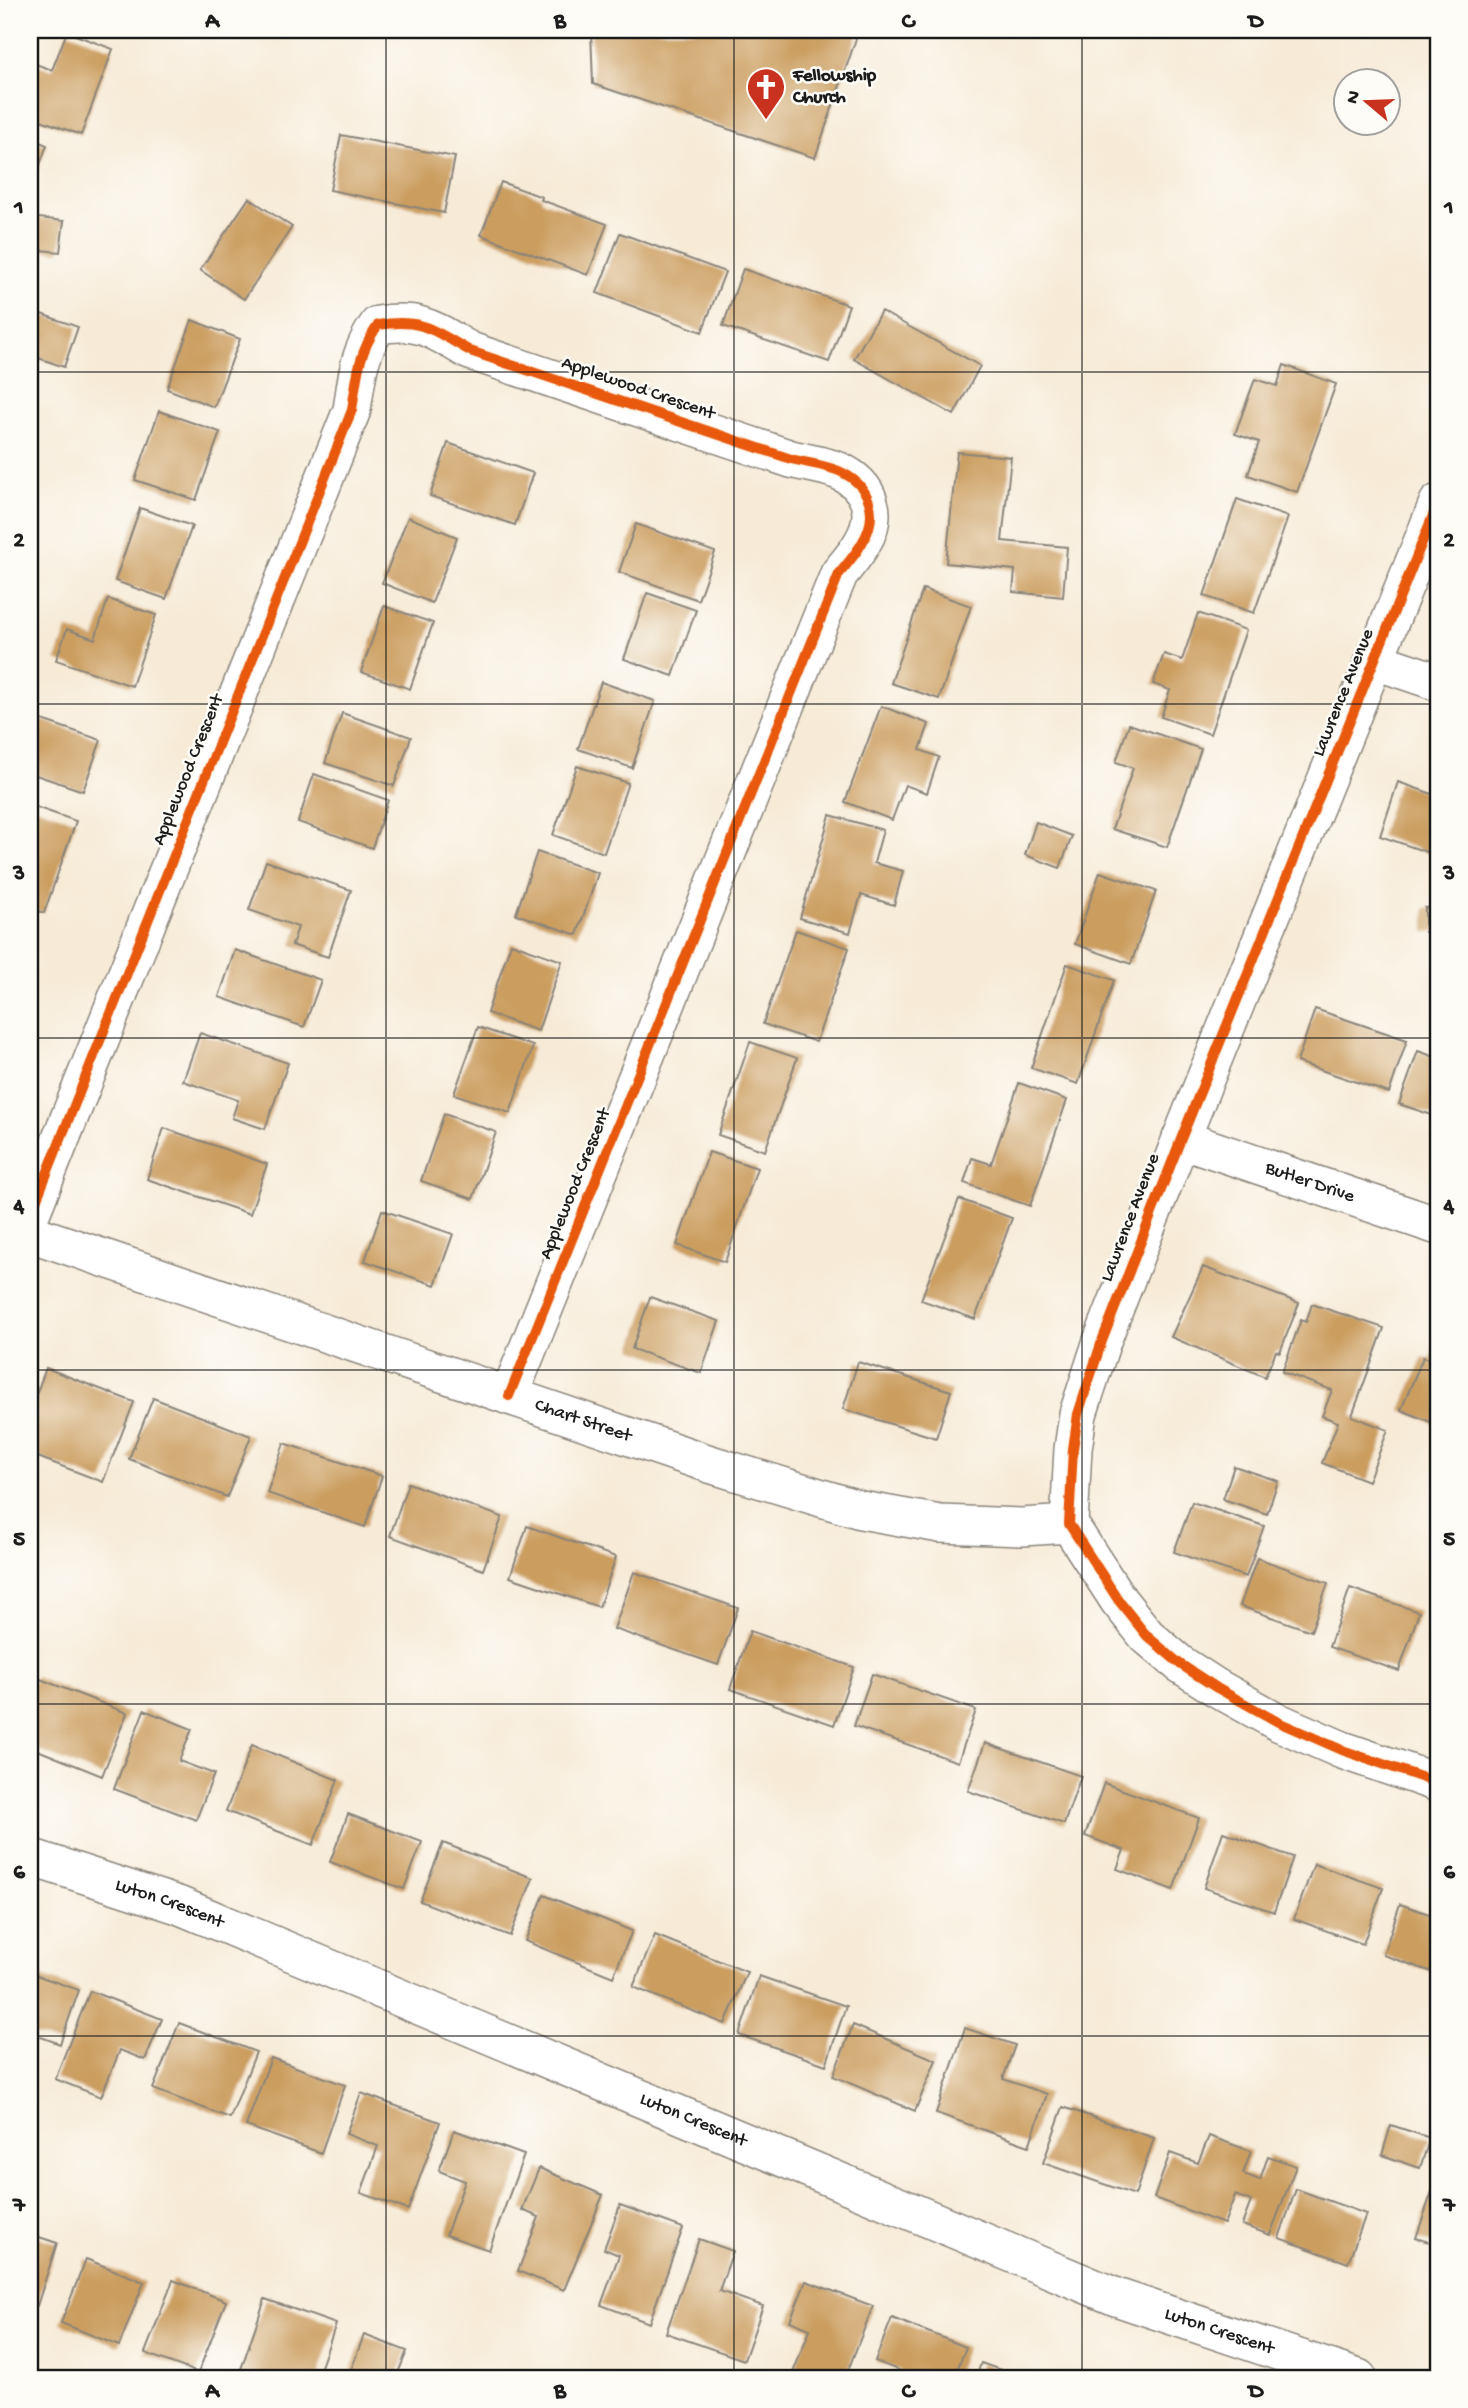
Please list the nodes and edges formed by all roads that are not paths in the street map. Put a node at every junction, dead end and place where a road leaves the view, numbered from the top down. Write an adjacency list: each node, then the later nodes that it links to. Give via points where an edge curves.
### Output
1 (1438, 503): 2 (street, Lawrence Avenue)
2 (1376, 661): 3 (street); 4 (street, Lawrence Avenue)
3 (1438, 682)
4 (1181, 1139): 6 (street, Butler Drive); 9 (street, Lawrence Avenue, via 1078,1415)
5 (30, 1216): 8 (street, Applewood Crescent, via 352,410 365,343 378,325 403,321 427,326 470,351 838,471 857,481 870,498 870,521 863,542 839,574)
6 (1438, 1226)
7 (30, 1233): 8 (street, Chart Street)
8 (509, 1396): 9 (street, Chart Street, via 861,1510 940,1524)
9 (1069, 1524): 10 (street, via 1119,1601 1147,1636 1180,1664 1278,1722)
10 (1438, 1783)
11 (30, 1857): 12 (street, Luton Crescent, via 178,1905 1116,2297)
12 (1358, 2378)

